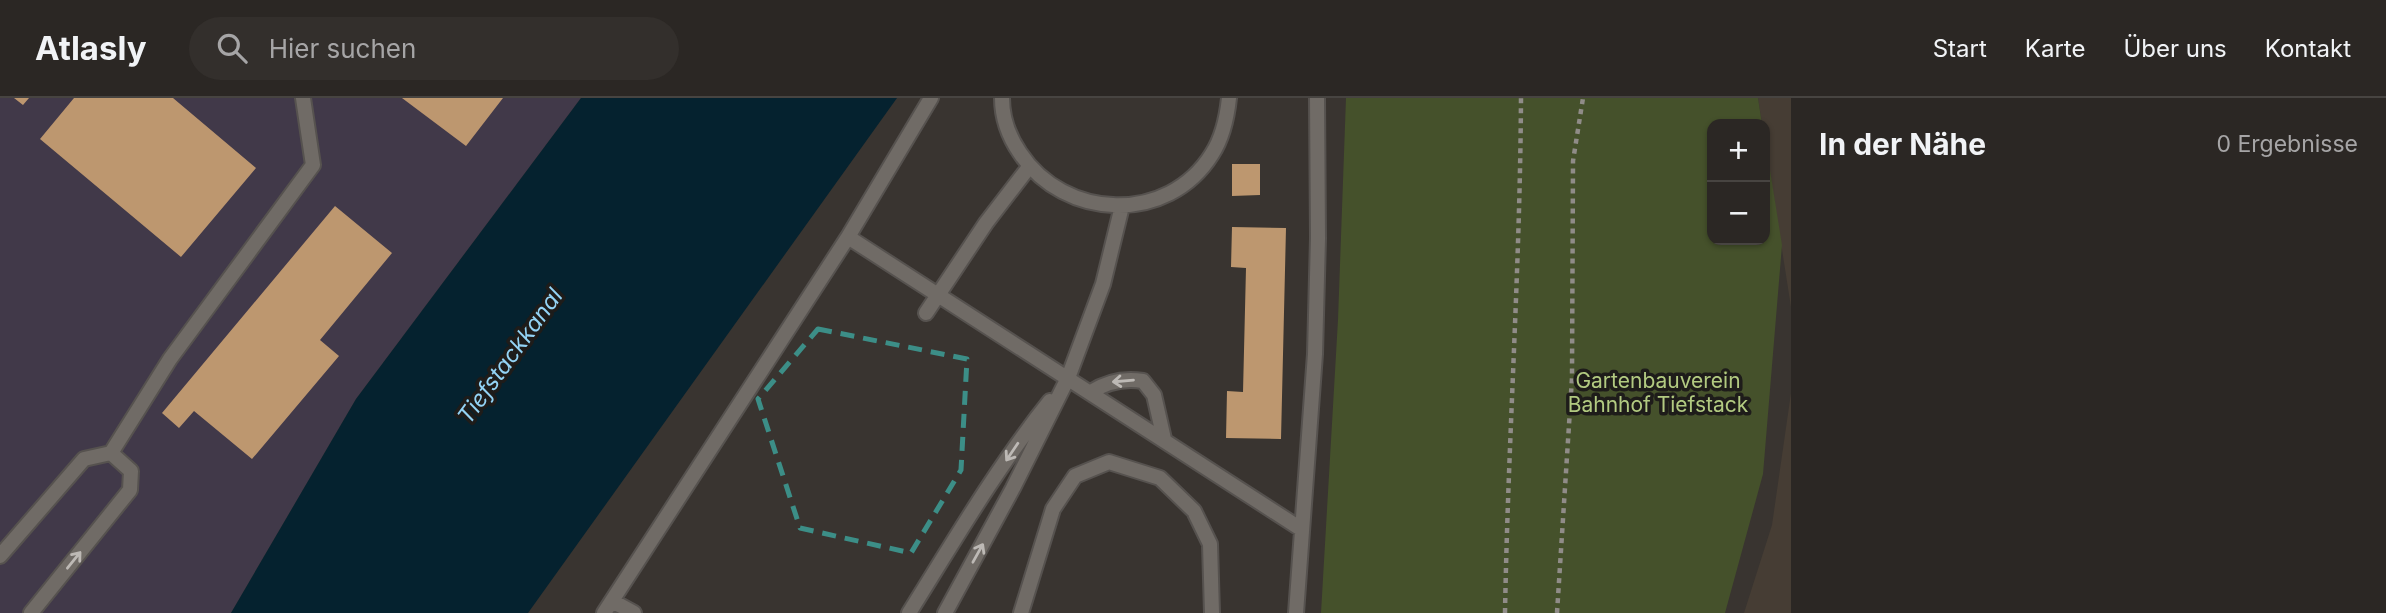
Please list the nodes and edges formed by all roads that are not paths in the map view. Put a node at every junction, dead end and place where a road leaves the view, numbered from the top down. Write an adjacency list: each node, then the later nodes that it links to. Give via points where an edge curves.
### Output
1 (303, 98): 14 (lane, via 313,164 170,359)
2 (931, 98): 8 (lane)
3 (1002, 98): 6 (lane, via 1011,140)
4 (1229, 98): 7 (lane, via 1226,121 1212,154 1188,180 1157,198)
5 (1317, 98): 15 (lane, via 1315,354)
6 (1029, 167): 7 (lane, via 1071,198); 9 (lane)
7 (1122, 206): 11 (lane, via 1102,284)
8 (848, 237): 9 (lane); 17 (lane)
9 (939, 294): 10 (lane); 11 (lane)
10 (926, 313)
11 (1068, 378): 12 (lane); 20 (lane, one-way to 20, via 1023,436); 21 (lane, one-way to 11)
12 (1091, 392): 13 (lane); 13 (lane, one-way to 12, via 1154,395 1143,381 1118,380)
13 (1164, 439): 15 (lane)
14 (111, 453): 16 (lane, via 84,459); 18 (lane, one-way to 14, via 130,489 131,471)
15 (1300, 529): 24 (lane)
16 (0, 556)
17 (608, 607): 19 (lane)
18 (31, 613)
19 (634, 613)
20 (909, 613)
21 (945, 613)
22 (1021, 613): 23 (lane, via 1053,509 1075,476 1109,462 1160,478 1194,511 1210,544)
23 (1212, 613)
24 (1296, 613)

